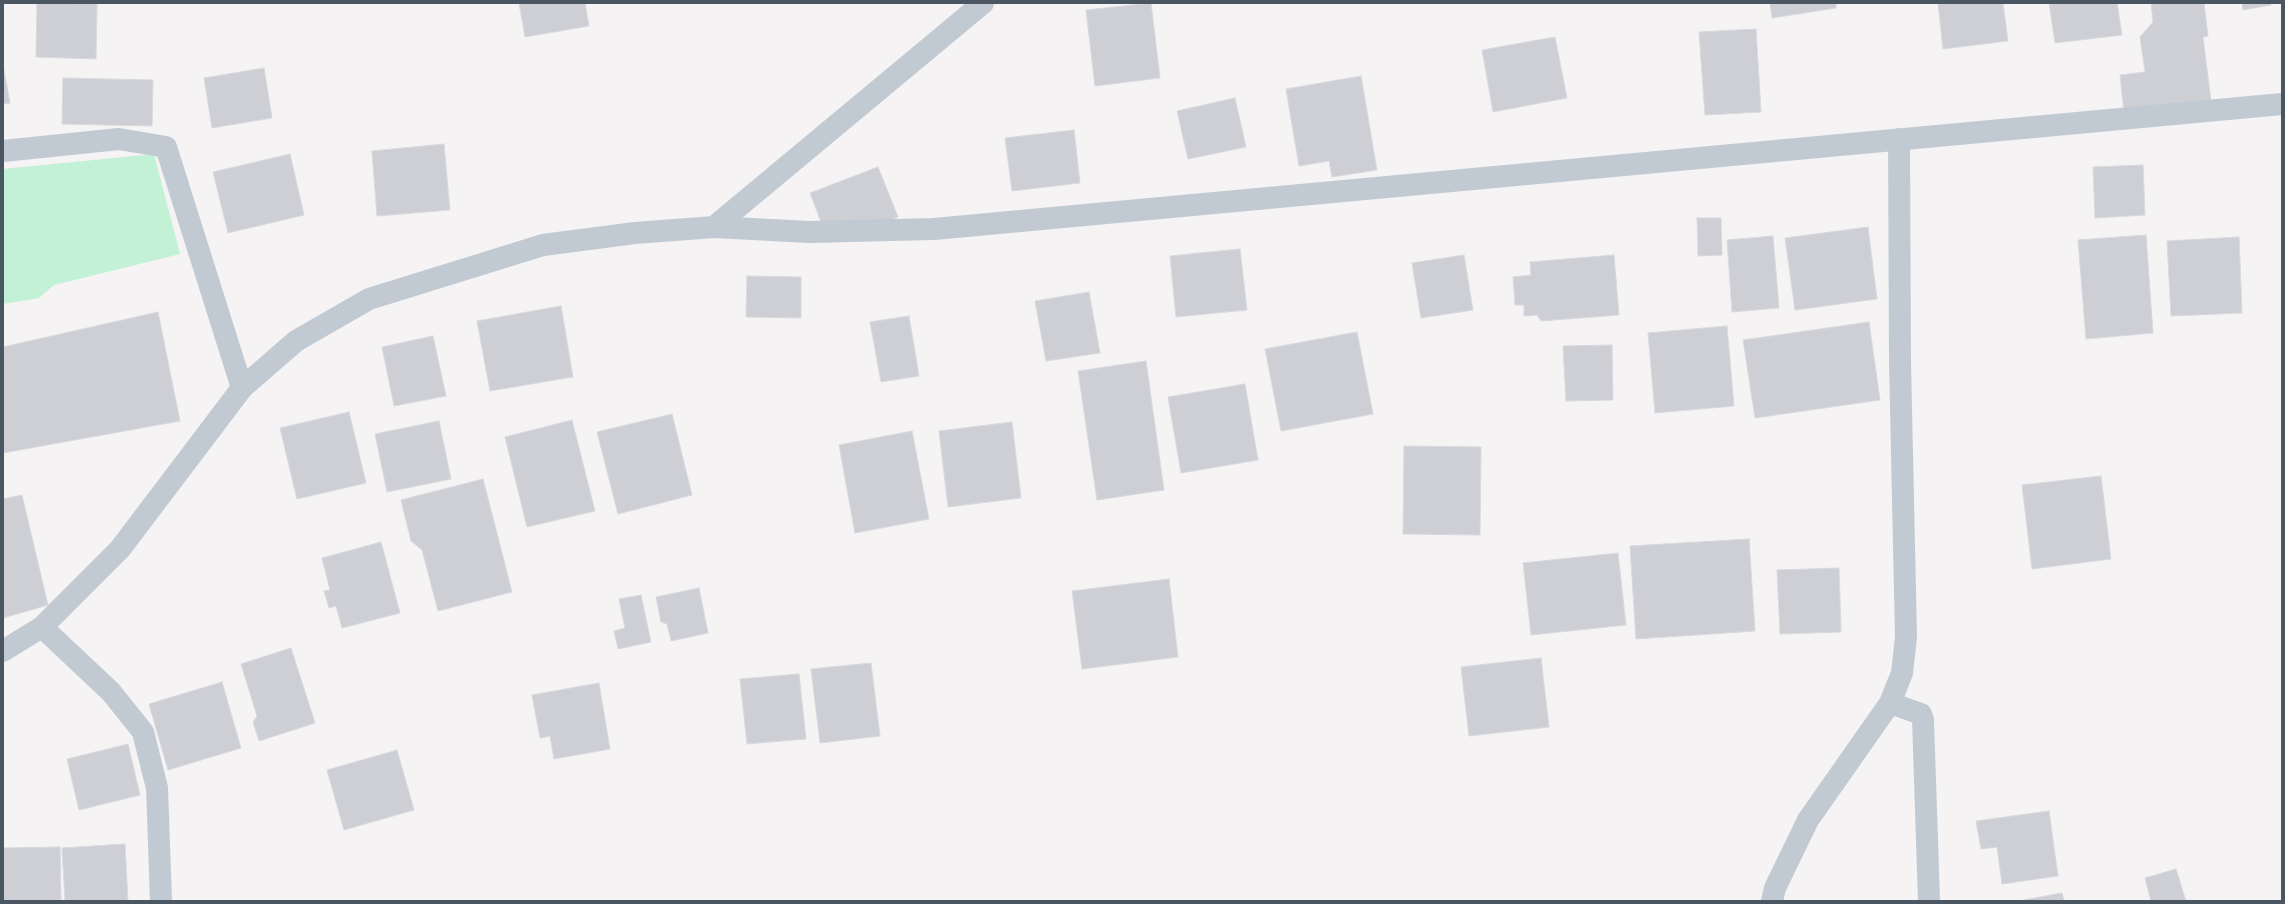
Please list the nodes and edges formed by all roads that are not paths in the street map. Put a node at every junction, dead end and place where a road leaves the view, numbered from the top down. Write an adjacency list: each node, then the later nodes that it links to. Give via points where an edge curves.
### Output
1 (983, 3): 5 (street)
2 (2282, 104): 3 (street)
3 (1899, 139): 5 (street, via 934,229 809,232); 9 (street, via 1900,370 1906,637 1902,673)
4 (3, 151): 6 (street, via 119,140 166,147)
5 (714, 227): 6 (street, via 635,233 543,245 369,299 296,341)
6 (242, 388): 7 (street, via 120,549)
7 (42, 627): 8 (street); 10 (street, via 111,692 143,732 157,788)
8 (3, 651)
9 (1890, 703): 11 (street, via 1808,820 1774,888); 12 (street, via 1921,714 1923,720)
10 (161, 901)
11 (1772, 901)
12 (1929, 901)

